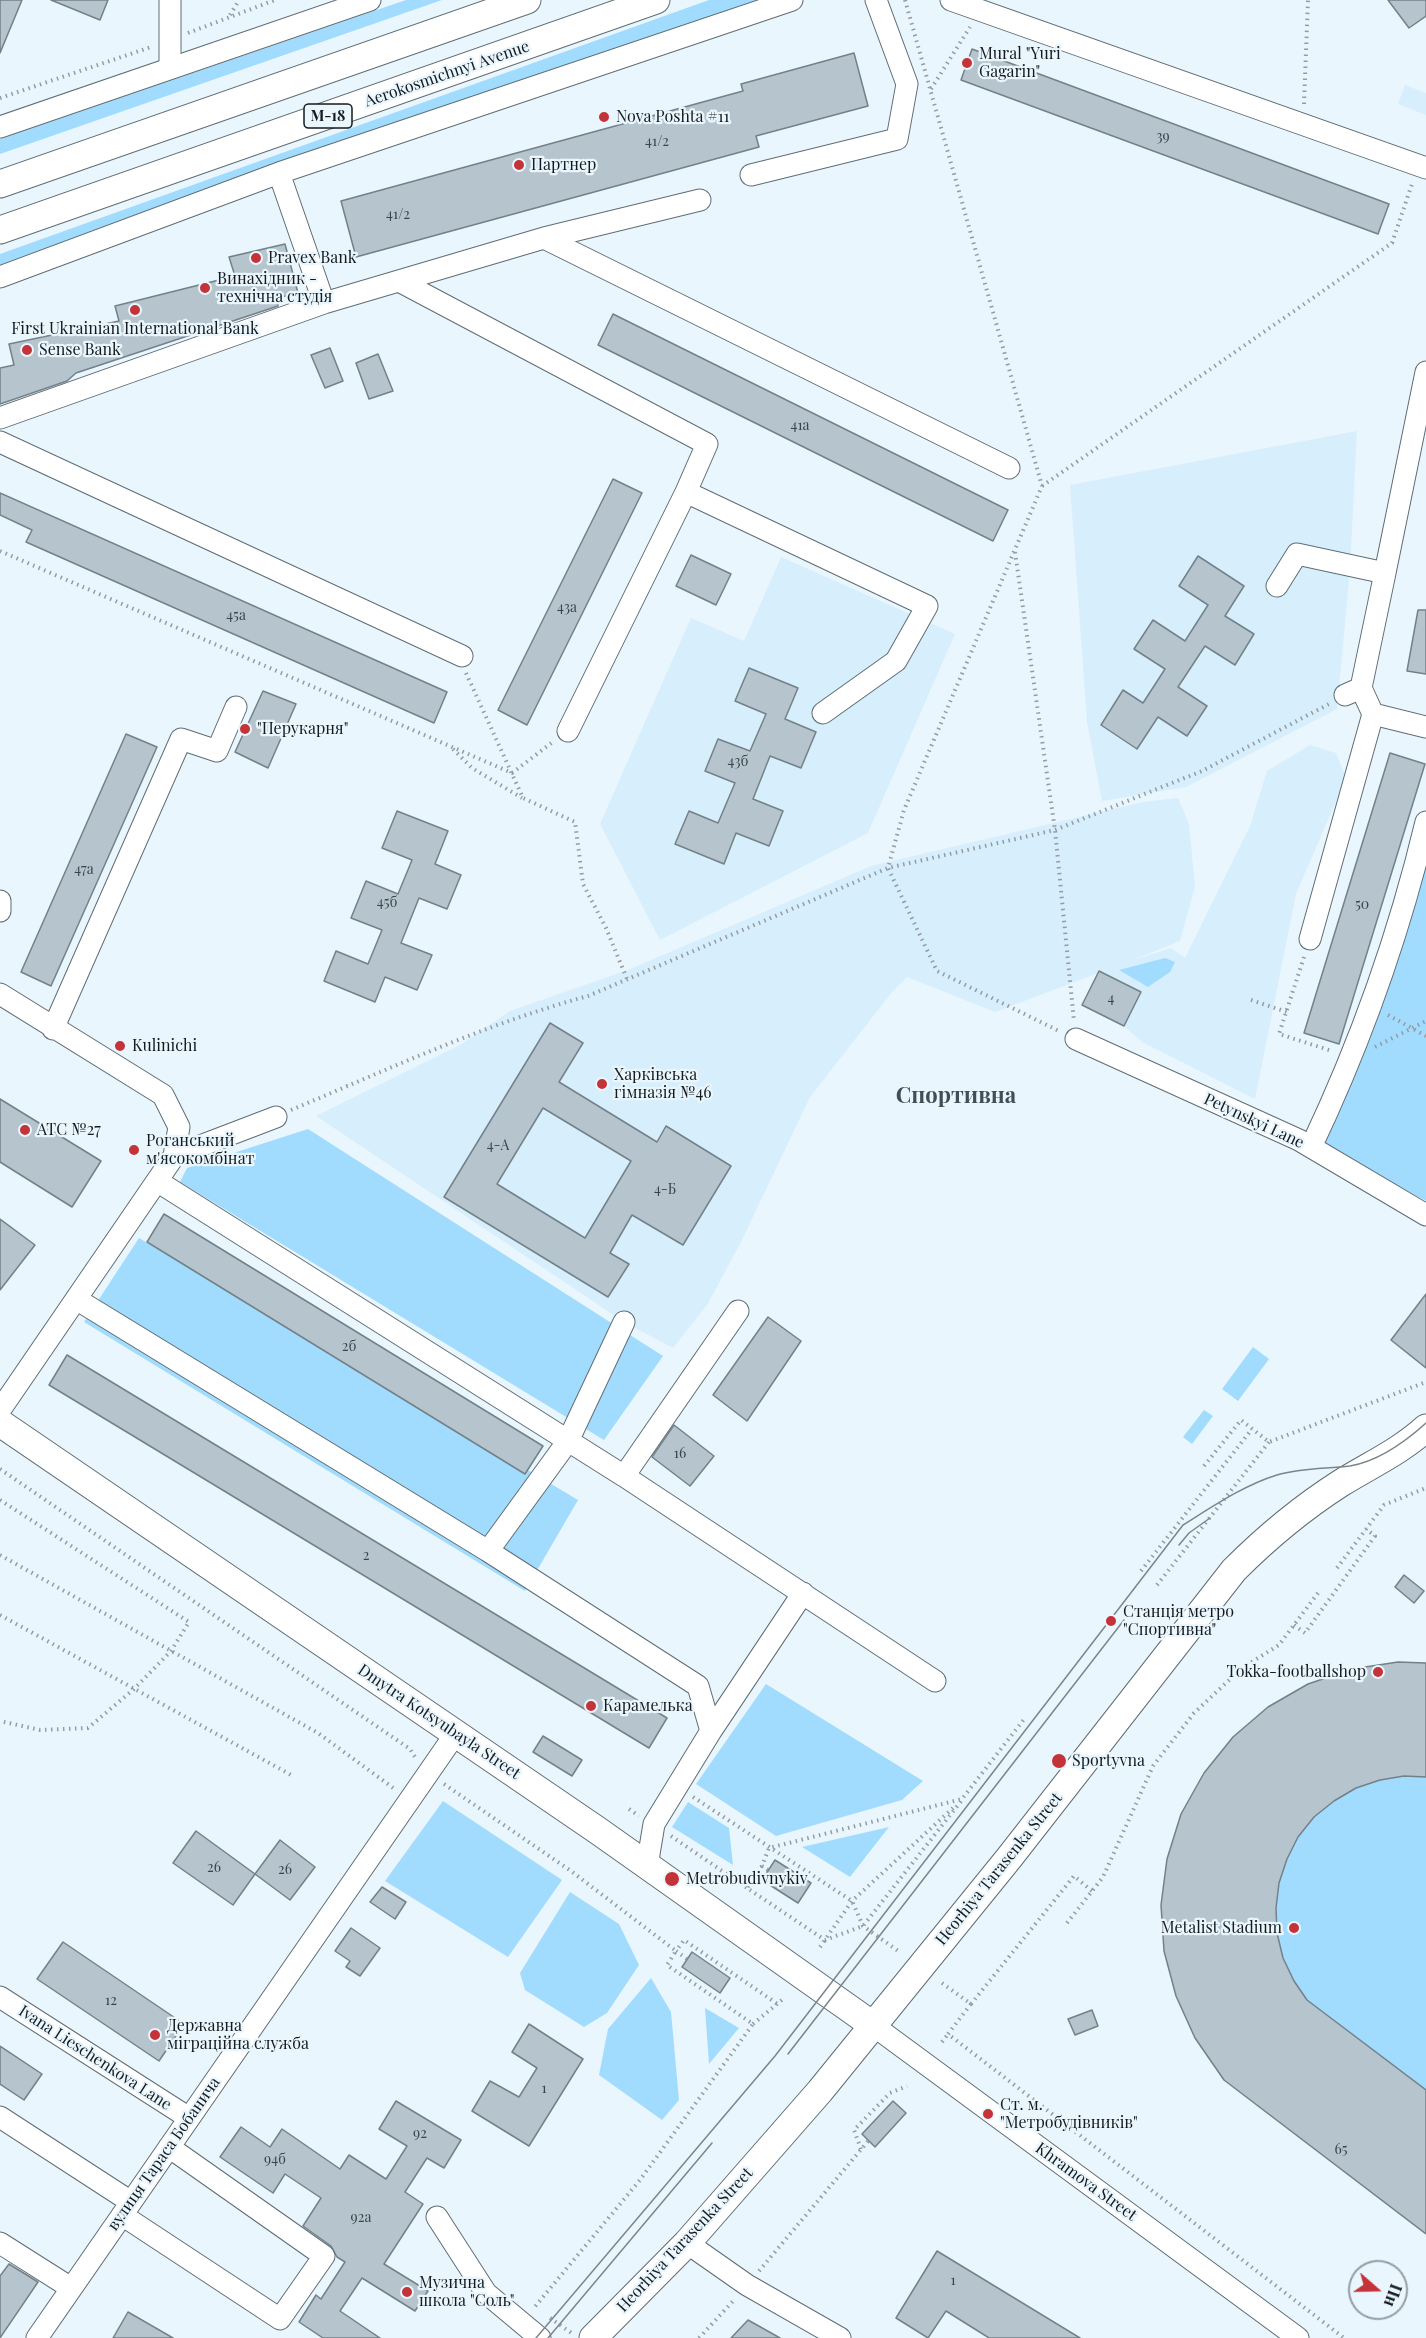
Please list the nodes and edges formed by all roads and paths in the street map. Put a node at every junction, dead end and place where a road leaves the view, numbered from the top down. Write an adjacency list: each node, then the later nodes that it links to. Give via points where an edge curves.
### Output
1 (170, 0): 13 (street)
2 (238, 0): 12 (path)
3 (275, 0): 12 (path)
4 (370, 0): 14 (street)
5 (527, 0): 22 (main road, М-18)
6 (656, 0): 24 (main road, Aerokosmichnyi Avenue / М-18)
7 (792, 0): 20 (street)
8 (876, 0): 21 (street, via 907,84 897,139)
9 (951, 0): 11 (street)
10 (1308, 0): 17 (path)
11 (981, 9): 15 (path); 17 (street)
12 (230, 16): 13 (path)
13 (170, 40): 14 (street); 16 (path)
14 (170, 68): 18 (street)
15 (931, 89)
16 (0, 98)
17 (1304, 124): 19 (street)
18 (0, 128)
19 (1423, 166): 33 (path, via 1392,243)
20 (279, 173): 26 (street); 28 (street)
21 (751, 175)
22 (0, 184)
23 (700, 200): 25 (street)
24 (0, 230)
25 (544, 238): 27 (street); 32 (street)
26 (0, 277)
27 (399, 281): 28 (street); 34 (street, via 707,444)
28 (324, 303): 30 (street)
29 (1426, 372): 37 (street)
30 (0, 418)
31 (0, 442): 39 (street)
32 (1009, 468)
33 (1042, 486)
34 (686, 492): 42 (street, via 927,606 896,661); 45 (street)
35 (0, 551): 46 (path)
36 (1015, 552): 50 (path)
37 (1384, 573): 38 (street, via 1297,554); 40 (street)
38 (1277, 586)
39 (463, 662): 47 (path)
40 (1353, 692): 43 (street); 50 (path, via 1202,771)
41 (236, 707): 61 (street, via 217,751 181,739)
42 (823, 713)
43 (1373, 714): 44 (street); 54 (street)
44 (1426, 727)
45 (568, 731): 47 (path)
46 (450, 747): 47 (path); 48 (path, via 472,768)
47 (512, 773): 48 (path)
48 (523, 798): 55 (path, via 575,822 583,884)
49 (1426, 822): 58 (street, via 1393,946)
50 (1055, 830): 51 (path); 64 (path)
51 (888, 868): 55 (path); 64 (path, via 937,972)
52 (0, 901): 53 (street)
53 (0, 911)
54 (1310, 939): 59 (path)
55 (627, 979): 66 (path, via 453,1041)
56 (0, 994): 61 (street)
57 (1251, 999): 59 (path)
58 (1371, 1004): 62 (path); 65 (street)
59 (1287, 1012): 65 (path, via 1279,1034)
60 (1426, 1021): 62 (path)
61 (53, 1029): 68 (street, via 163,1095 179,1127)
62 (1411, 1030): 63 (path); 65 (path)
63 (1426, 1036)
64 (1076, 1039): 67 (street, Petynskyi Lane)
65 (1352, 1058): 67 (street)
66 (276, 1117): 68 (street)
67 (1311, 1147): 70 (street, Petynskyi Lane)
68 (174, 1156): 69 (street)
69 (157, 1181): 71 (street); 79 (street)
70 (1426, 1215)
71 (76, 1299): 75 (street); 87 (street)
72 (738, 1311): 83 (street)
73 (624, 1322): 79 (street)
74 (1426, 1382): 80 (path)
75 (0, 1410)
76 (0, 1423): 102 (main road, Dmytra Kotsyubayla Street)
77 (1426, 1428): 131 (main road, Heorhiya Tarasenka Street, via 1403,1448 1306,1507 1234,1570)
78 (1252, 1429): 80 (path); 81 (path, via 1241,1420); 90 (path)
79 (568, 1441): 83 (street); 87 (street)
80 (1269, 1442): 91 (path)
81 (1204, 1466)
82 (0, 1469): 103 (path, via 410,1749)
83 (624, 1476): 92 (street)
84 (1426, 1488): 86 (path, via 1384,1505)
85 (0, 1500): 96 (path, via 189,1622)
86 (1366, 1529): 89 (path); 95 (path, via 1376,1536 1305,1633)
87 (488, 1551): 101 (street, via 698,1686)
88 (0, 1555): 96 (path)
89 (1336, 1568)
90 (1141, 1571)
91 (1157, 1585)
92 (803, 1593): 97 (street); 101 (street)
93 (1318, 1593): 95 (path)
94 (0, 1615): 98 (path)
95 (1294, 1625): 116 (path, via 1279,1645 1242,1668 1187,1721 1153,1766 1103,1877)
96 (171, 1651): 98 (path); 107 (path, via 318,1732)
97 (935, 1681)
98 (134, 1689): 100 (path, via 88,1728 40,1730); 104 (path)
99 (1025, 1718): 106 (path)
100 (0, 1721)
101 (711, 1731): 105 (street)
102 (456, 1733): 103 (street, вулиця Тараса Бобанича); 110 (main road, Dmytra Kotsyubayla Street)
103 (428, 1775): 107 (street, вулиця Тараса Бобанича); 122 (path, via 571,1871)
104 (292, 1776)
105 (677, 1786): 109 (street); 111 (path)
106 (962, 1799): 111 (path); 117 (path); 119 (path)
107 (410, 1801): 136 (street, вулиця Тараса Бобанича)
108 (629, 1809): 109 (path)
109 (654, 1824): 110 (street); 112 (street); 115 (path)
110 (618, 1845): 112 (main road, Dmytra Kotsyubayla Street)
111 (769, 1848): 113 (path); 117 (path)
112 (647, 1866): 131 (main road, Dmytra Kotsyubayla Street)
113 (762, 1866): 114 (path); 115 (path)
114 (768, 1870)
115 (747, 1888): 120 (path)
116 (1092, 1891): 118 (path); 128 (path, via 1074,1876)
117 (852, 1901): 119 (path); 120 (path)
118 (1067, 1923)
119 (863, 1926): 120 (path); 123 (path)
120 (825, 1940): 121 (path)
121 (820, 1947)
122 (676, 1951): 124 (path); 129 (path, via 684,1940); 130 (path, via 667,1965)
123 (901, 1953)
124 (687, 1959)
125 (942, 1983): 128 (path)
126 (0, 1997): 136 (street, Ivana Lieschenkova Lane)
127 (783, 2000): 129 (path)
128 (971, 2004): 132 (path)
129 (778, 2006): 130 (path)
130 (753, 2024): 146 (path, via 640,2180)
131 (874, 2026): 143 (main road, Heorhiya Tarasenka Street); 152 (street, Khramova Street)
132 (948, 2034): 133 (path); 153 (path)
133 (942, 2042)
134 (908, 2086): 139 (path, via 890,2093 854,2130)
135 (0, 2117): 140 (street)
136 (189, 2118): 138 (street, вулиця Тараса Бобанича)
137 (869, 2140): 139 (path)
138 (169, 2146): 140 (street, вулиця Тараса Бобанича); 140 (street, via 324,2256 280,2319)
139 (861, 2149): 144 (path)
140 (126, 2208): 145 (street, вулиця Тараса Бобанича)
141 (437, 2217): 146 (street, via 486,2293)
142 (0, 2243): 145 (street)
143 (687, 2243): 144 (street); 147 (main road, Heorhiya Tarasenka Street)
144 (747, 2285): 150 (path); 151 (street)
145 (71, 2288): 148 (street, вулиця Тараса Бобанича)
146 (528, 2315): 147 (path); 149 (street)
147 (583, 2336)
148 (37, 2338)
149 (540, 2338)
150 (699, 2338)
151 (840, 2338)
152 (1298, 2338)
153 (1344, 2338)

